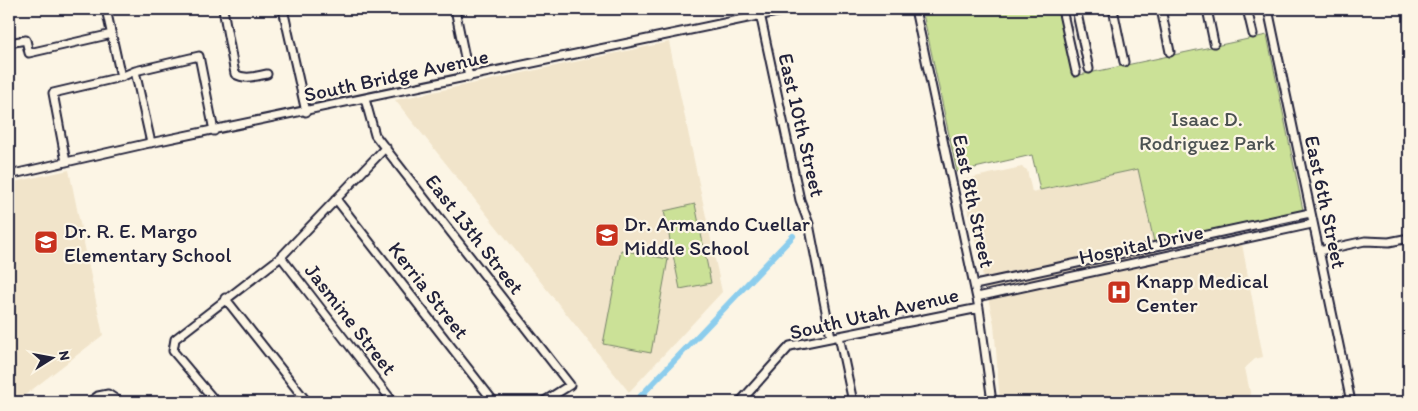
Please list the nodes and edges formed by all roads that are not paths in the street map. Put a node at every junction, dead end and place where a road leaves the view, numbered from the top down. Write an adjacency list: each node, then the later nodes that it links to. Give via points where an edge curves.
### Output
1 (106, 9): 15 (street)
2 (223, 9): 24 (street, via 235,74 249,78)
3 (283, 9): 28 (street)
4 (455, 9): 26 (street)
5 (791, 9): 14 (street, South Bridge Avenue)
6 (915, 9): 40 (street, East 8th Street)
7 (1062, 9): 23 (street)
8 (1076, 9): 21 (street)
9 (1113, 9): 20 (street)
10 (1162, 9): 19 (street)
11 (1207, 9): 18 (street)
12 (1247, 9): 16 (street)
13 (1268, 9): 35 (street, East 6th Street)
14 (759, 12): 26 (street, South Bridge Avenue); 44 (street, East 10th Street, via 800,200 809,224)
15 (112, 34): 17 (street, via 29,53 26,40); 25 (street)
16 (1252, 34)
17 (9, 43)
18 (1214, 43)
19 (1170, 52)
20 (1124, 62)
21 (1089, 69)
22 (135, 71): 25 (street); 29 (street, via 199,56); 30 (street)
23 (1076, 72)
24 (267, 74)
25 (121, 77): 32 (street, via 53,93)
26 (469, 78): 27 (street, South Bridge Avenue)
27 (365, 99): 28 (street, South Bridge Avenue); 31 (street, East 13th Street, via 374,135)
28 (306, 112): 29 (street, South Bridge Avenue)
29 (214, 131): 30 (street, South Bridge Avenue)
30 (151, 143): 32 (street, South Bridge Avenue)
31 (386, 147): 34 (street); 51 (street, East 13th Street, via 570,385)
32 (66, 162): 33 (street, South Bridge Avenue)
33 (9, 175)
34 (336, 199): 39 (street); 50 (street, Kerria Street)
35 (1310, 213): 36 (street, East 6th Street); 40 (street, Hospital Drive)
36 (1312, 224): 38 (street, East 6th Street); 41 (street, Hospital Drive)
37 (1409, 238): 38 (street, via 1389,242 1365,241)
38 (1318, 251): 55 (street, East 6th Street)
39 (281, 257): 42 (street); 49 (street, Jasmine Street)
40 (975, 285): 41 (street, East 8th Street)
41 (977, 297): 43 (street, East 8th Street)
42 (225, 298): 47 (street, via 175,339 174,351); 48 (street)
43 (979, 308): 44 (street, South Utah Avenue); 54 (street, East 8th Street)
44 (835, 337): 52 (street, South Utah Avenue, via 790,346); 53 (street, East 10th Street)
45 (90, 402): 46 (street, via 108,394)
46 (120, 402)
47 (216, 402)
48 (306, 402)
49 (393, 402)
50 (494, 402)
51 (543, 402)
52 (740, 402)
53 (853, 402)
54 (992, 402)
55 (1351, 402)

